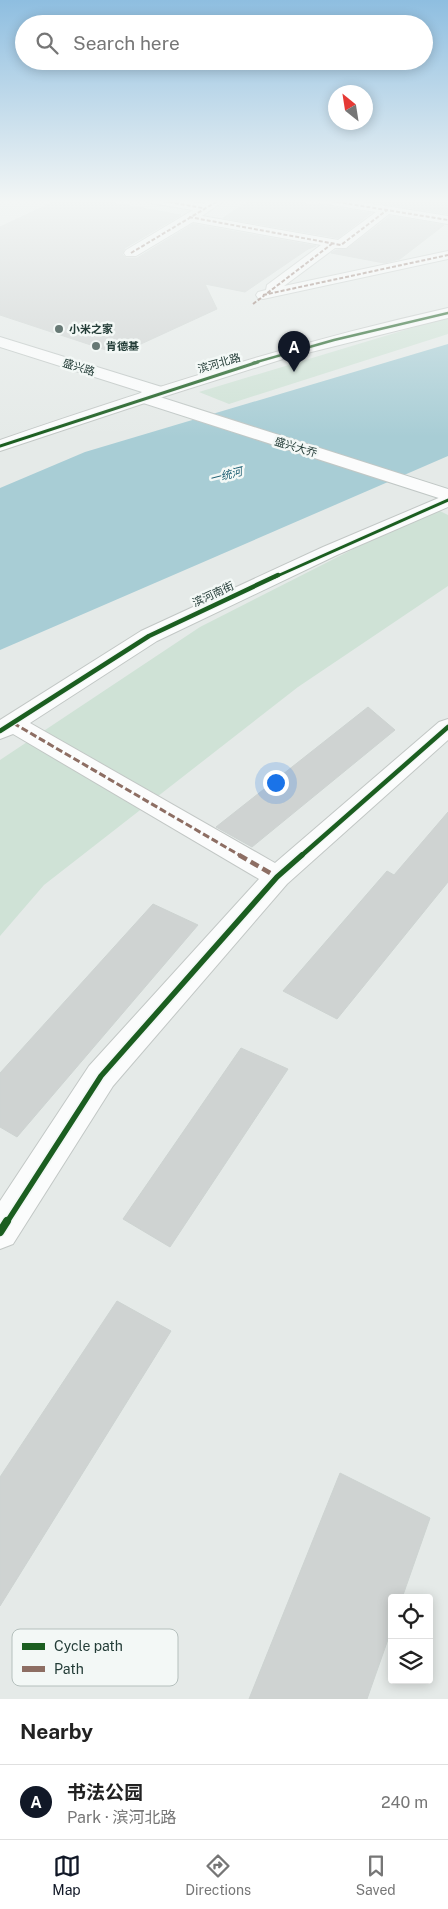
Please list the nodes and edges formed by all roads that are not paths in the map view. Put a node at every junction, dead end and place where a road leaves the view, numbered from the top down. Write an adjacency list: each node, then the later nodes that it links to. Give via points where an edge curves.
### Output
1 (286, 278): 2 (street, via 258,299)
2 (347, 278)
3 (448, 313): 8 (street, 滨河北路, via 327,342)
4 (0, 342): 8 (street, 盛兴路)
5 (0, 359): 6 (street)
6 (19, 365)
7 (103, 393): 8 (street, 盛兴路)
8 (144, 397): 9 (street, 滨河北路); 10 (street, 盛兴大乔)
9 (0, 446)
10 (448, 495)
11 (448, 500): 12 (street, 滨河南街, via 149,636)
12 (7, 727): 14 (street)
13 (448, 727): 14 (street)
14 (277, 877): 15 (street, via 101,1076)
15 (0, 1232)

